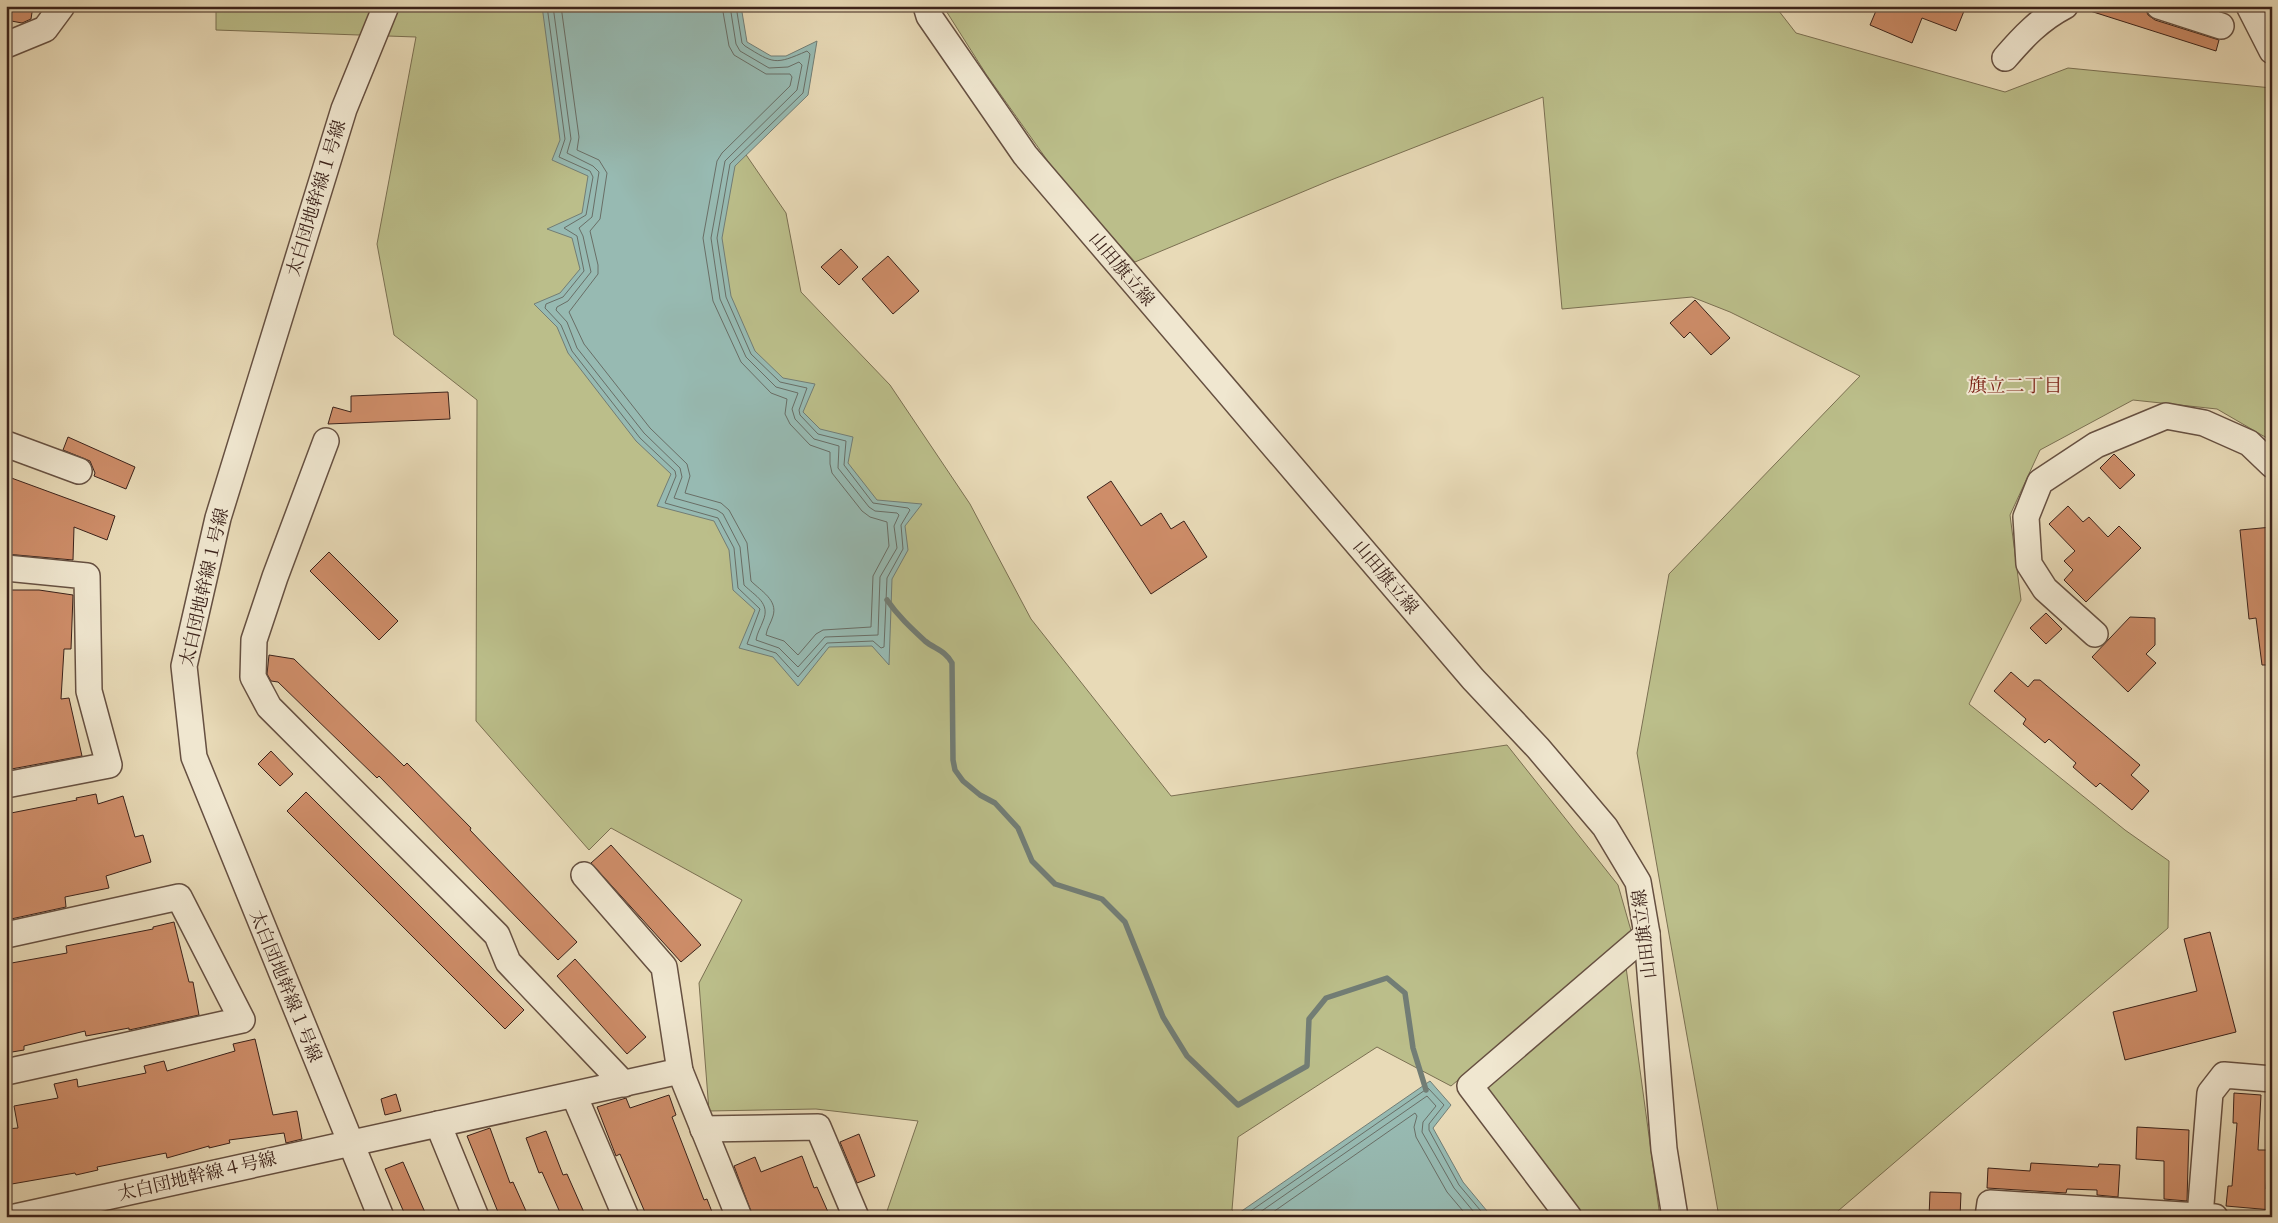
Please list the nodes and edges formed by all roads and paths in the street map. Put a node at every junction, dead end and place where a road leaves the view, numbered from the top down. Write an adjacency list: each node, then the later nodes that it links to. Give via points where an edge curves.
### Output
1 (62, 6): 8 (street, via 45,29)
2 (386, 6): 28 (street, 太白団地幹線１号線, via 344,109 218,518 184,666 194,757)
3 (926, 6): 20 (street, 山田旗立線, via 1025,155 1467,672 1606,827 1638,882)
4 (2065, 6): 10 (street, via 2029,30)
5 (2159, 6): 7 (street)
6 (2249, 6): 9 (street)
7 (2221, 26)
8 (6, 46)
9 (2272, 51)
10 (2006, 58)
11 (326, 441): 24 (street, via 254,640 253,677 269,707 497,935 508,962)
12 (6, 444): 14 (street)
13 (2272, 465): 16 (street, via 2250,443 2204,423 2166,416 2096,445 2040,482 2026,517 2029,564 2045,589)
14 (78, 471)
15 (6, 568): 17 (street, via 87,576 89,691 109,765)
16 (2095, 634)
17 (6, 784)
18 (584, 875): 21 (street, via 664,967)
19 (6, 934): 22 (street, via 179,897 242,1020)
20 (1647, 934): 36 (street, via 1470,1086); 37 (street, 山田旗立線, via 1664,1149)
21 (680, 1071): 24 (street, 太白団地幹線４号線); 27 (street)
22 (6, 1072)
23 (2272, 1079): 29 (street, via 2224,1075 2210,1093)
24 (624, 1084): 25 (street, 太白団地幹線４号線)
25 (574, 1095): 26 (street, 太白団地幹線４号線); 33 (street)
26 (438, 1124): 28 (street, 太白団地幹線４号線); 32 (street)
27 (703, 1129): 34 (street); 35 (street, via 818,1127)
28 (349, 1142): 30 (street, 太白団地幹線４号線); 31 (street, 太白団地幹線１号線)
29 (2207, 1216): 38 (street, via 1990,1203)
30 (15, 1217)
31 (381, 1217)
32 (476, 1217)
33 (626, 1217)
34 (739, 1217)
35 (856, 1217)
36 (1569, 1217)
37 (1675, 1217)
38 (1988, 1217)

